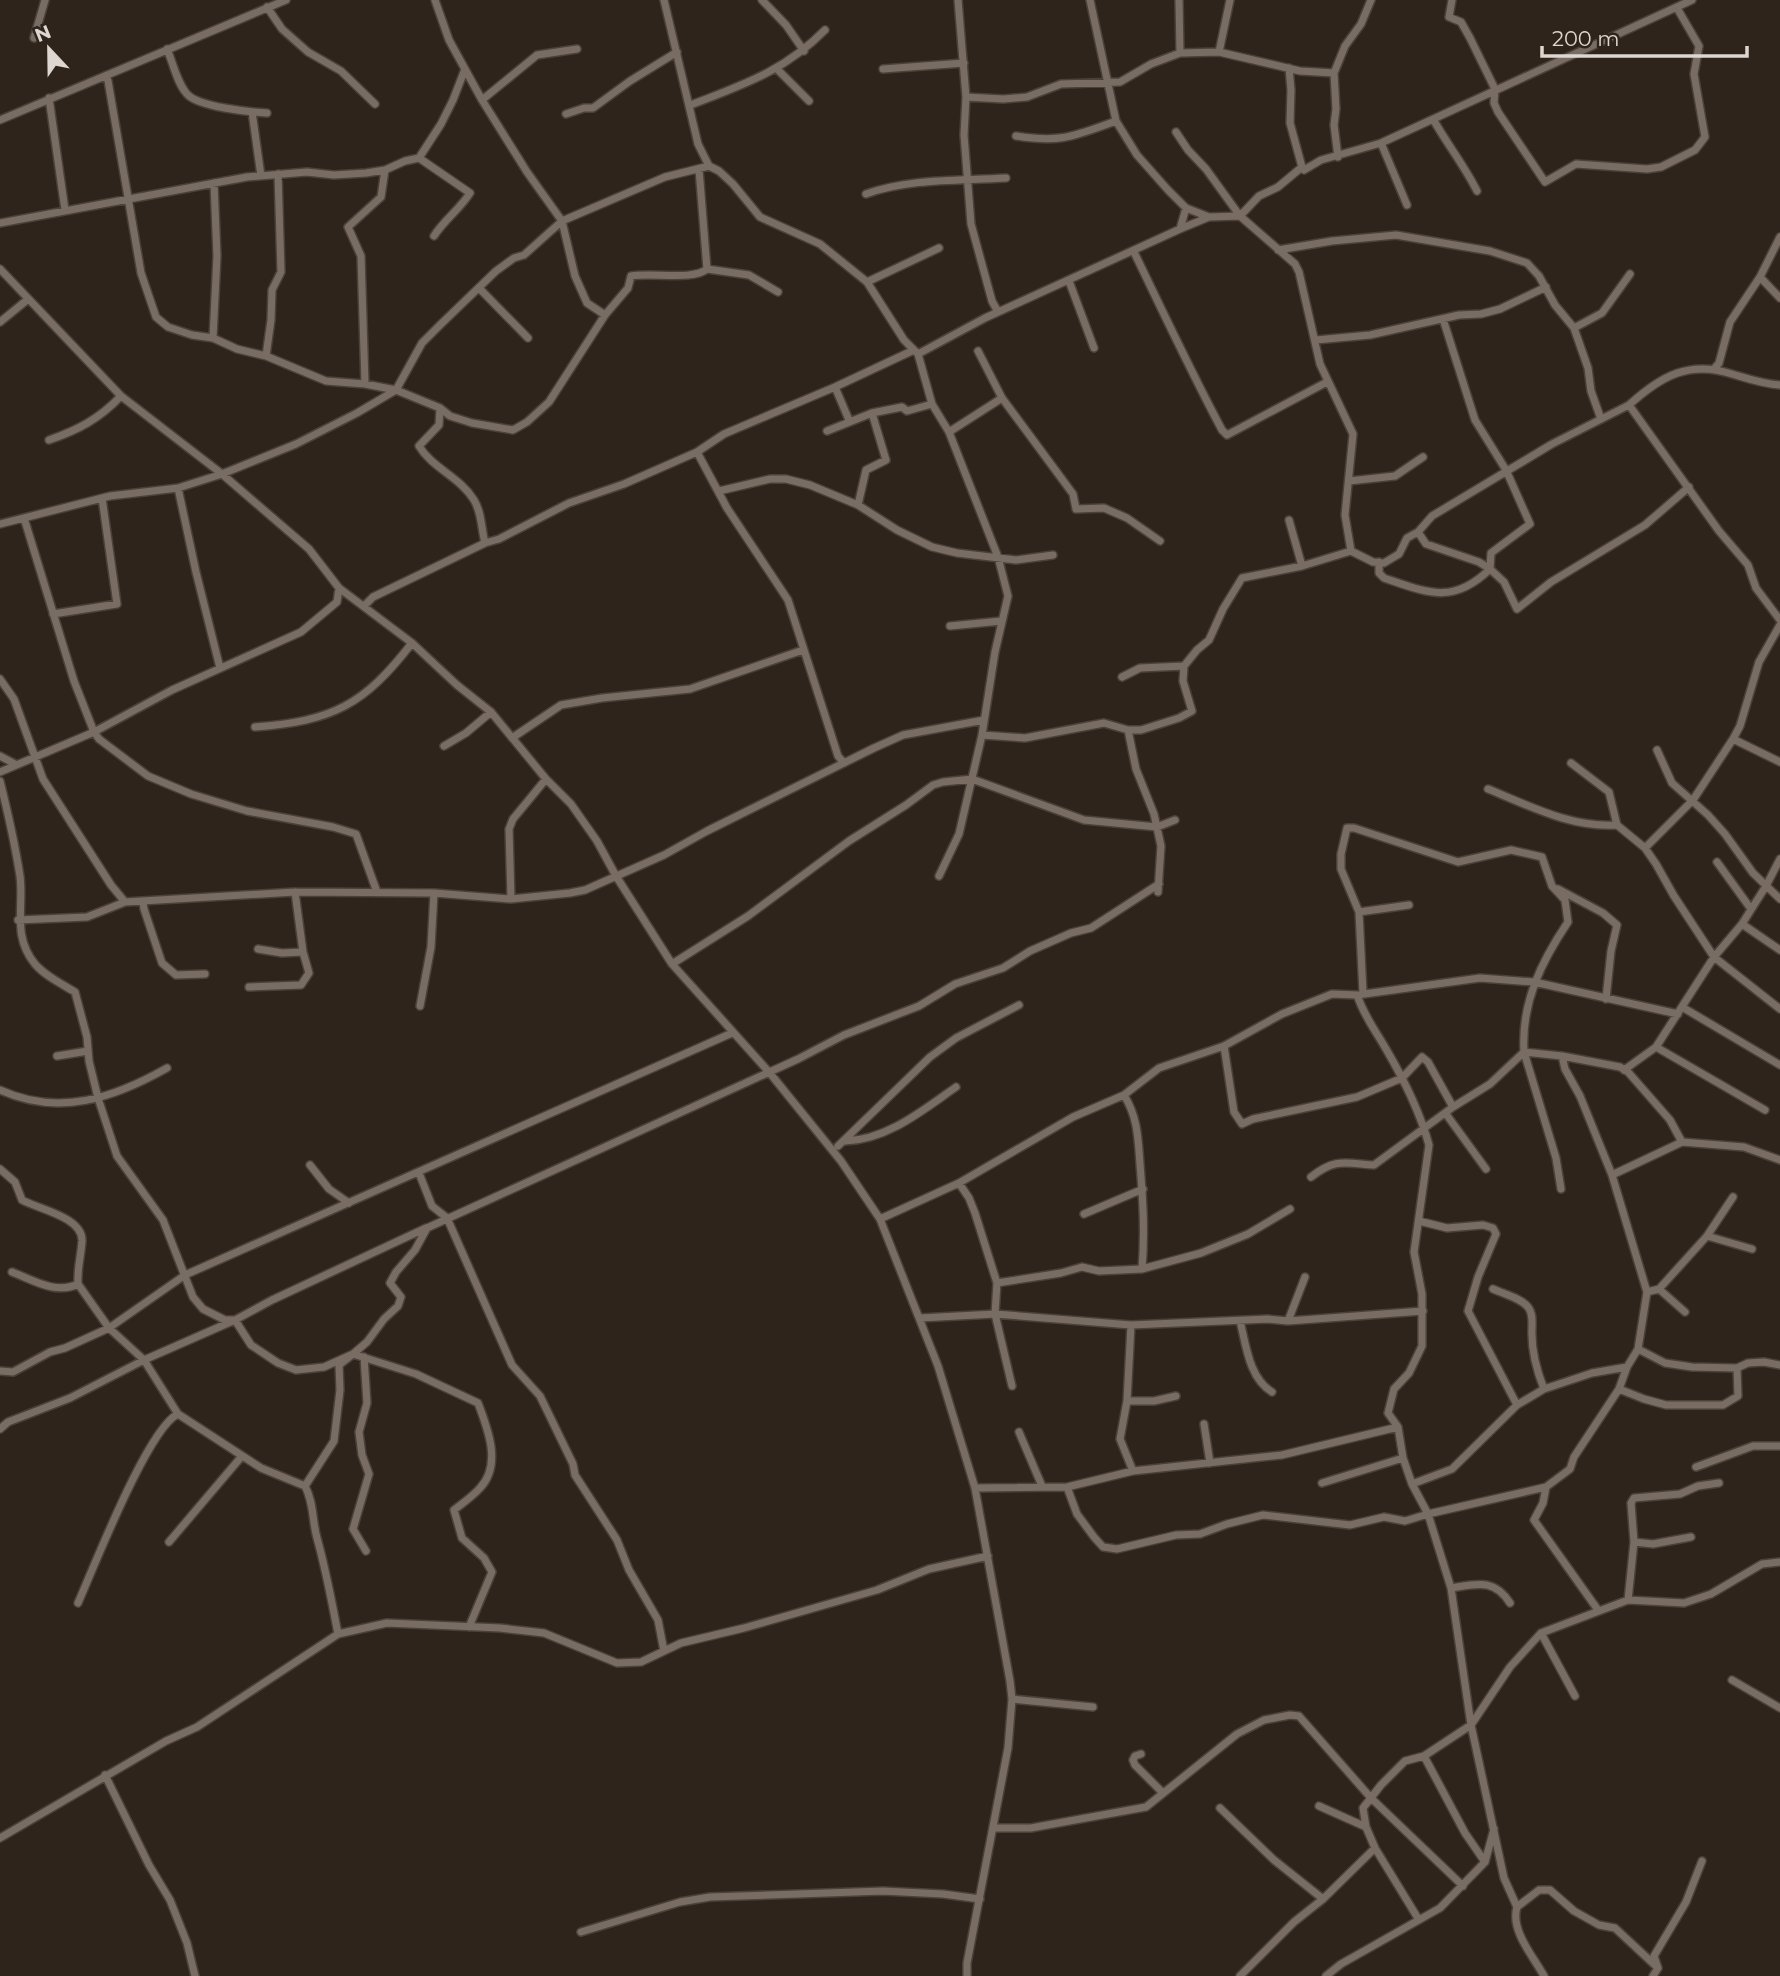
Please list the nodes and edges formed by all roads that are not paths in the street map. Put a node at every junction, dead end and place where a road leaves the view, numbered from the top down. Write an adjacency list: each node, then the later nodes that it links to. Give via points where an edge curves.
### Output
1 (46, 0): 16 (street)
2 (286, 0): 13 (street)
3 (435, 0): 25 (street)
4 (664, 0): 20 (street)
5 (762, 0): 19 (street)
6 (958, 0): 23 (street)
7 (1090, 0): 30 (street)
8 (1180, 0): 22 (street)
9 (1230, 0): 21 (street)
10 (1371, 0): 28 (street)
11 (1452, 0): 31 (street, via 1449,16 1461,22)
12 (1692, 0): 14 (street)
13 (267, 8): 17 (street); 36 (street, via 282,29 308,52 341,71)
14 (1676, 8): 31 (street); 31 (street, via 1699,46 1694,74 1705,137 1695,150 1661,167 1576,164 1545,182 1498,112)
15 (825, 30): 19 (street)
16 (34, 38)
17 (167, 49): 29 (street); 38 (street, via 190,98)
18 (577, 49): 34 (street, via 537,55)
19 (804, 51): 26 (street)
20 (677, 52): 37 (street); 40 (street, via 593,108)
21 (1219, 52): 22 (street); 24 (street)
22 (1180, 53): 30 (street, via 1128,79)
23 (964, 63): 27 (street); 32 (street)
24 (1289, 68): 28 (street); 50 (street, via 1290,123)
25 (465, 69): 34 (street); 48 (street, via 441,124)
26 (777, 69): 35 (street); 37 (street)
27 (883, 69)
28 (1334, 73): 47 (street)
29 (107, 75): 33 (street); 60 (street)
30 (1106, 82): 32 (street, via 1061,84 1027,97); 43 (street)
31 (1495, 89): 41 (street)
32 (966, 97): 56 (street)
33 (49, 98): 42 (street); 63 (street)
34 (482, 100): 66 (street)
35 (808, 101)
36 (375, 104)
37 (691, 105): 49 (street, via 698,144)
38 (252, 112): 39 (street); 54 (street)
39 (267, 113)
40 (566, 114)
41 (1433, 119): 46 (street); 58 (street)
42 (0, 120)
43 (1116, 121): 45 (street, via 1071,138); 62 (street, via 1137,155)
44 (1176, 132): 64 (street)
45 (1016, 136)
46 (1381, 143): 47 (street); 61 (street)
47 (1338, 157): 50 (street)
48 (419, 158): 52 (street); 69 (street, via 470,193)
49 (709, 166): 51 (street); 79 (street, via 733,184 760,217 820,244)
50 (1302, 167): 64 (street, via 1259,196)
51 (699, 169): 66 (street, via 665,177); 75 (street)
52 (385, 170): 53 (street); 101 (street, via 381,197 348,227 361,256)
53 (278, 174): 54 (street); 98 (street, via 281,272 272,290)
54 (261, 176): 57 (street)
55 (1006, 178): 56 (street)
56 (967, 181): 59 (street, via 890,186); 85 (street, via 971,223)
57 (214, 183): 60 (street); 92 (street)
58 (1478, 191)
59 (866, 194)
60 (128, 199): 63 (street); 92 (street, via 141,273 156,317 168,327)
61 (1407, 205)
62 (1186, 208): 65 (street); 68 (street)
63 (65, 210): 67 (street)
64 (1240, 216): 65 (street); 72 (street)
65 (1209, 217): 68 (street)
66 (562, 221): 81 (street); 87 (street, via 575,276 587,303)
67 (0, 223)
68 (1180, 229): 73 (street)
69 (434, 236)
70 (1780, 237): 77 (street)
71 (939, 248): 79 (street)
72 (1278, 250): 80 (street, via 1407,236 1490,251 1527,263); 94 (street, via 1299,272)
73 (1133, 252): 78 (street); 100 (street, via 1227,435)
74 (0, 269): 84 (street)
75 (707, 269): 82 (street, via 749,275); 87 (street, via 696,275 631,276 628,288)
76 (1630, 274): 91 (street, via 1602,313)
77 (1760, 278): 83 (street); 99 (street, via 1730,323)
78 (1069, 281): 86 (street); 95 (street)
79 (867, 282): 97 (street)
80 (1546, 287): 89 (street, via 1500,309); 91 (street)
81 (479, 288): 93 (street); 104 (street, via 422,343)
82 (778, 292)
83 (1780, 298)
84 (27, 300): 90 (street); 105 (street)
85 (992, 302): 86 (street); 88 (street)
86 (998, 312): 88 (street)
87 (605, 315): 109 (street, via 548,402 513,430 450,416)
88 (985, 318): 97 (street)
89 (1443, 319): 94 (street, via 1370,335); 118 (street, via 1475,420)
90 (0, 322)
91 (1574, 328): 111 (street)
92 (213, 338): 98 (street)
93 (528, 338)
94 (1317, 340): 100 (street)
95 (1094, 348)
96 (978, 351): 106 (street)
97 (916, 352): 103 (street); 107 (street)
98 (266, 356): 101 (street, via 326,381)
99 (1714, 369): 102 (street); 108 (street, via 1675,372)
100 (1327, 382): 120 (street, via 1353,433)
101 (365, 384): 104 (street)
102 (1780, 385)
103 (835, 387): 112 (street); 116 (street, via 724,434)
104 (396, 390): 109 (street); 119 (street, via 296,444)
105 (121, 396): 115 (street, via 87,425); 119 (street)
106 (1002, 398): 114 (street); 130 (street, via 1073,494 1076,509 1104,508)
107 (932, 404): 110 (street); 114 (street)
108 (1629, 405): 111 (street); 121 (street)
109 (440, 408): 131 (street, via 439,425 419,446 473,498)
110 (872, 413): 112 (street); 125 (street, via 886,460 866,470)
111 (1601, 419): 118 (street)
112 (849, 420): 113 (street)
113 (827, 431)
114 (949, 432): 134 (street)
115 (48, 440)
116 (697, 452): 123 (street); 131 (street, via 569,503)
117 (1423, 457): 120 (street, via 1395,476)
118 (1506, 470): 129 (street, via 1432,516); 137 (street, via 1530,524 1491,553)
119 (222, 474): 122 (street); 138 (street, via 309,550)
120 (1349, 481): 132 (street, via 1345,515)
121 (1689, 487): 137 (street, via 1645,525 1551,582 1517,609 1504,582); 141 (street, via 1748,565 1756,588)
122 (178, 488): 124 (street); 149 (street)
123 (719, 491): 125 (street, via 786,479); 147 (street, via 788,600)
124 (102, 498): 126 (street); 142 (street, via 117,604)
125 (858, 505): 134 (street, via 932,547)
126 (24, 518): 128 (street); 142 (street)
127 (1289, 520): 136 (street)
128 (0, 524)
129 (1418, 532): 135 (street, via 1407,538 1399,554); 137 (street, via 1426,544)
130 (1160, 541)
131 (485, 543): 140 (street, via 373,597)
132 (1351, 551): 135 (street); 136 (street)
133 (1053, 555): 134 (street, via 1016,560)
134 (998, 557): 143 (street, via 1008,596)
135 (1379, 562): 137 (street, via 1381,576 1426,591 1450,593 1469,587)
136 (1302, 566): 148 (street, via 1242,578 1209,640)
137 (1490, 569)
138 (339, 588): 140 (street); 149 (street, via 337,601 301,632)
139 (1779, 601): 141 (street, via 1773,608)
140 (364, 606): 146 (street)
141 (1776, 612): 144 (street)
142 (53, 614): 156 (street)
143 (1001, 621): 145 (street); 153 (street)
144 (1780, 622): 159 (street, via 1759,662)
145 (950, 626)
146 (412, 643): 152 (street); 154 (street, via 364,696 337,710)
147 (803, 650): 158 (street, via 690,689 561,705); 165 (street)
148 (1184, 666): 150 (street, via 1140,668); 155 (street, via 1192,711 1141,730)
149 (220, 668): 156 (street)
150 (1122, 677)
151 (0, 679): 163 (street, via 14,699)
152 (491, 712): 158 (street); 160 (street)
153 (984, 720): 157 (street); 165 (street, via 903,735)
154 (254, 727)
155 (1128, 730): 157 (street, via 1104,723 1026,738); 176 (street, via 1136,769)
156 (94, 732): 163 (street); 185 (street, via 148,776 191,794 356,834)
157 (982, 735): 170 (street)
158 (512, 738): 169 (street)
159 (1733, 739): 164 (street); 173 (street)
160 (444, 746)
161 (1657, 750): 173 (street, via 1672,783)
162 (0, 756): 167 (street)
163 (35, 756): 167 (street); 190 (street, via 43,779)
164 (1780, 762)
165 (844, 763): 180 (street)
166 (1571, 763): 175 (street, via 1609,792)
167 (15, 764): 168 (street)
168 (0, 772)
169 (545, 779): 180 (street, via 571,804); 187 (street, via 509,829)
170 (972, 779): 176 (street, via 1084,820); 181 (street, via 959,834); 200 (street, via 933,785)
171 (0, 781): 194 (street, via 19,873)
172 (1488, 789): 175 (street, via 1560,818)
173 (1693, 800): 177 (street); 183 (street)
174 (1175, 820): 176 (street)
175 (1617, 825): 177 (street)
176 (1157, 827): 220 (street, via 1161,846 1158,888 1091,928 955,984 919,1006 844,1035)
177 (1644, 848): 199 (street)
178 (1780, 859): 183 (street)
179 (1717, 862): 192 (street)
180 (616, 876): 187 (street, via 578,892); 200 (street)
181 (939, 876)
182 (1552, 886): 193 (street, via 1542,857 1532,854 1511,850 1458,862 1347,828 1341,869); 202 (street, via 1565,900 1567,922); 205 (street, via 1618,925)
183 (1766, 886): 188 (street); 192 (street)
184 (295, 892): 185 (street); 189 (street); 198 (street)
185 (377, 892): 186 (street)
186 (434, 893): 187 (street); 207 (street, via 431,947)
187 (511, 899)
188 (1780, 899)
189 (144, 901): 190 (street); 201 (street, via 162,963 169,972)
190 (125, 902): 194 (street, via 87,917)
191 (1409, 905): 193 (street)
192 (1751, 909): 195 (street)
193 (1359, 912): 204 (street)
194 (19, 920): 213 (street, via 35,964 75,992)
195 (1742, 924): 197 (street); 199 (street)
196 (258, 949): 198 (street)
197 (1780, 950)
198 (303, 952): 203 (street, via 309,973 301,985)
199 (1714, 957): 208 (street); 209 (street)
200 (672, 964): 210 (street)
201 (205, 974)
202 (1534, 982): 204 (street, via 1480,978); 205 (street); 214 (street, via 1524,1019)
203 (249, 987)
204 (1360, 994): 211 (street, via 1332,994 1282,1014); 221 (street, via 1364,1016)
205 (1606, 999): 209 (street)
206 (1019, 1005): 232 (street, via 930,1057)
207 (420, 1006)
208 (1780, 1009)
209 (1680, 1010): 212 (street); 217 (street)
210 (732, 1033): 220 (street); 237 (street)
211 (1224, 1046): 221 (street, via 1234,1112 1242,1124 1357,1097); 224 (street, via 1159,1068)
212 (1656, 1047): 219 (street); 227 (street)
213 (88, 1051): 215 (street); 225 (street)
214 (1524, 1052): 216 (street); 226 (street, via 1490,1084); 243 (street)
215 (57, 1056)
216 (1563, 1056): 219 (street); 239 (street)
217 (1780, 1065)
218 (167, 1068): 225 (street, via 135,1086)
219 (1624, 1070): 231 (street, via 1670,1120)
220 (769, 1072): 230 (street); 248 (street)
221 (1402, 1078): 226 (street, via 1422,1056); 229 (street)
222 (956, 1087): 232 (street, via 896,1127)
223 (0, 1090): 225 (street, via 25,1101)
224 (1124, 1095): 241 (street, via 1073,1117); 242 (street, via 1139,1138)
225 (98, 1098): 256 (street, via 117,1156 163,1220)
226 (1454, 1107): 228 (street)
227 (1765, 1110)
228 (1446, 1114): 229 (street); 236 (street)
229 (1425, 1130): 240 (street, via 1374,1165 1327,1165); 250 (street, via 1429,1145)
230 (822, 1135): 232 (street); 234 (street)
231 (1682, 1142): 233 (street, via 1744,1147); 239 (street)
232 (841, 1144): 234 (street)
233 (1780, 1160)
234 (841, 1161): 249 (street)
235 (310, 1165): 245 (street, via 329,1189)
236 (1486, 1169)
237 (418, 1172): 245 (street); 248 (street, via 432,1206)
238 (2, 1173): 259 (street, via 15,1182 22,1200 64,1217 79,1229)
239 (1612, 1175): 262 (street)
240 (1311, 1177)
241 (959, 1182): 249 (street); 258 (street, via 972,1206)
242 (1143, 1189): 247 (street); 254 (street)
243 (1561, 1189)
244 (1734, 1197): 252 (street)
245 (349, 1203): 256 (street)
246 (1290, 1209): 254 (street, via 1248,1234)
247 (1084, 1214)
248 (447, 1218): 251 (street); 321 (street, via 512,1365 540,1396 575,1475 617,1540 658,1620)
249 (880, 1219): 266 (street)
250 (1419, 1221): 263 (street, via 1414,1252); 286 (street, via 1447,1228 1493,1228 1496,1234 1468,1311)
251 (427, 1228): 267 (street); 273 (street, via 390,1283 401,1297 398,1306)
252 (1707, 1236): 253 (street); 261 (street)
253 (1752, 1249)
254 (1142, 1269): 258 (street, via 1082,1267)
255 (12, 1272): 259 (street, via 54,1288)
256 (185, 1275): 267 (street, via 193,1297 203,1308 225,1320); 271 (street)
257 (1305, 1277): 269 (street)
258 (997, 1283): 265 (street)
259 (78, 1284): 271 (street)
260 (1493, 1289): 281 (street, via 1530,1308 1531,1341)
261 (1659, 1289): 262 (street); 264 (street)
262 (1647, 1292): 272 (street)
263 (1423, 1311): 269 (street); 289 (street, via 1422,1346 1409,1373 1394,1389 1388,1413)
264 (1685, 1312)
265 (995, 1314): 266 (street); 270 (street); 280 (street)
266 (920, 1318): 305 (street)
267 (235, 1320): 273 (street, via 251,1345 296,1370 324,1367); 275 (street)
268 (1240, 1321): 269 (street); 270 (street); 283 (street, via 1252,1368)
269 (1287, 1321)
270 (1131, 1325): 285 (street)
271 (108, 1328): 275 (street); 279 (street, via 13,1372)
272 (1638, 1349): 277 (street); 278 (street, via 1664,1363)
273 (353, 1354): 274 (street); 301 (street, via 339,1365 334,1441)
274 (364, 1357): 310 (street, via 367,1403 359,1432 369,1474 353,1529); 318 (street, via 416,1374 478,1403 486,1423 492,1468 481,1487 454,1510 462,1538 492,1572)
275 (144, 1360): 287 (street); 290 (street)
276 (1780, 1365): 278 (street, via 1748,1363)
277 (1627, 1367): 281 (street); 282 (street)
278 (1737, 1368): 282 (street, via 1738,1396 1723,1405 1666,1405)
279 (0, 1371)
280 (1012, 1386)
281 (1544, 1389): 286 (street)
282 (1619, 1389): 304 (street, via 1570,1469)
283 (1272, 1392)
284 (1176, 1396): 285 (street)
285 (1127, 1401): 297 (street, via 1120,1438)
286 (1517, 1405): 300 (street, via 1452,1469)
287 (178, 1414): 293 (street); 315 (street, via 161,1429 149,1451)
288 (1204, 1424): 295 (street)
289 (1398, 1427): 294 (street); 295 (street, via 1282,1455)
290 (0, 1429)
291 (1019, 1432): 302 (street)
292 (1780, 1446): 296 (street, via 1753,1446)
293 (242, 1456): 301 (street); 308 (street)
294 (1403, 1458): 298 (street); 300 (street)
295 (1210, 1462): 297 (street)
296 (1696, 1466)
297 (1133, 1471): 303 (street)
298 (1322, 1483)
299 (1719, 1483): 309 (street, via 1680,1494 1634,1499)
300 (1412, 1484): 306 (street)
301 (305, 1486): 320 (street)
302 (1042, 1486): 303 (street); 305 (street)
303 (1067, 1487): 306 (street, via 1077,1514 1094,1536 1103,1547 1117,1549 1200,1534 1263,1515 1350,1525 1384,1517 1405,1521)
304 (1546, 1487): 306 (street); 317 (street, via 1534,1520)
305 (975, 1488): 311 (street)
306 (1428, 1514): 313 (street)
307 (1691, 1537): 309 (street, via 1653,1544)
308 (169, 1542)
309 (1634, 1542): 314 (street)
310 (366, 1551)
311 (988, 1556): 321 (street, via 929,1569 877,1590); 324 (street)
312 (1780, 1562): 314 (street, via 1762,1564 1712,1594 1684,1603)
313 (1451, 1588): 316 (street, via 1491,1585 1502,1590); 327 (street)
314 (1628, 1600): 317 (street)
315 (78, 1603)
316 (1510, 1603)
317 (1598, 1610): 319 (street)
318 (469, 1627): 320 (street, via 387,1623); 321 (street, via 544,1633 617,1663 641,1661)
319 (1541, 1633): 323 (street); 327 (street, via 1515,1660)
320 (338, 1634): 330 (street, via 197,1727)
321 (664, 1651)
322 (1732, 1681): 326 (street)
323 (1575, 1696)
324 (1012, 1699): 325 (street); 337 (street)
325 (1093, 1707)
326 (1780, 1708)
327 (1471, 1725): 329 (street); 335 (street)
328 (1141, 1754): 331 (street, via 1135,1756 1135,1765)
329 (1424, 1756): 332 (street, via 1405,1761); 341 (street)
330 (105, 1776): 338 (street); 349 (street, via 170,1900)
331 (1163, 1793): 332 (street, via 1237,1734 1264,1720 1290,1715 1304,1719); 337 (street, via 1146,1807 1116,1814 1031,1828)
332 (1371, 1798): 336 (street, via 1363,1808); 342 (street)
333 (1319, 1806): 336 (street)
334 (1220, 1808): 344 (street, via 1273,1860)
335 (1495, 1826): 341 (street); 345 (street, via 1504,1878)
336 (1366, 1827): 339 (street)
337 (994, 1828): 343 (street)
338 (0, 1838)
339 (1375, 1848): 344 (street); 346 (street)
340 (1702, 1861): 348 (street, via 1686,1902 1654,1956)
341 (1485, 1862): 342 (street)
342 (1464, 1886): 346 (street)
343 (980, 1899): 347 (street, via 883,1891 710,1897); 350 (street)
344 (1323, 1899): 351 (street)
345 (1517, 1907): 348 (street, via 1539,1890 1550,1890 1574,1911 1615,1928); 353 (street, via 1514,1917 1520,1934)
346 (1419, 1920): 352 (street)
347 (581, 1932)
348 (1658, 1968): 354 (street)
349 (195, 1976)
350 (967, 1976)
351 (1240, 1976)
352 (1326, 1976)
353 (1544, 1976)
354 (1653, 1976)

